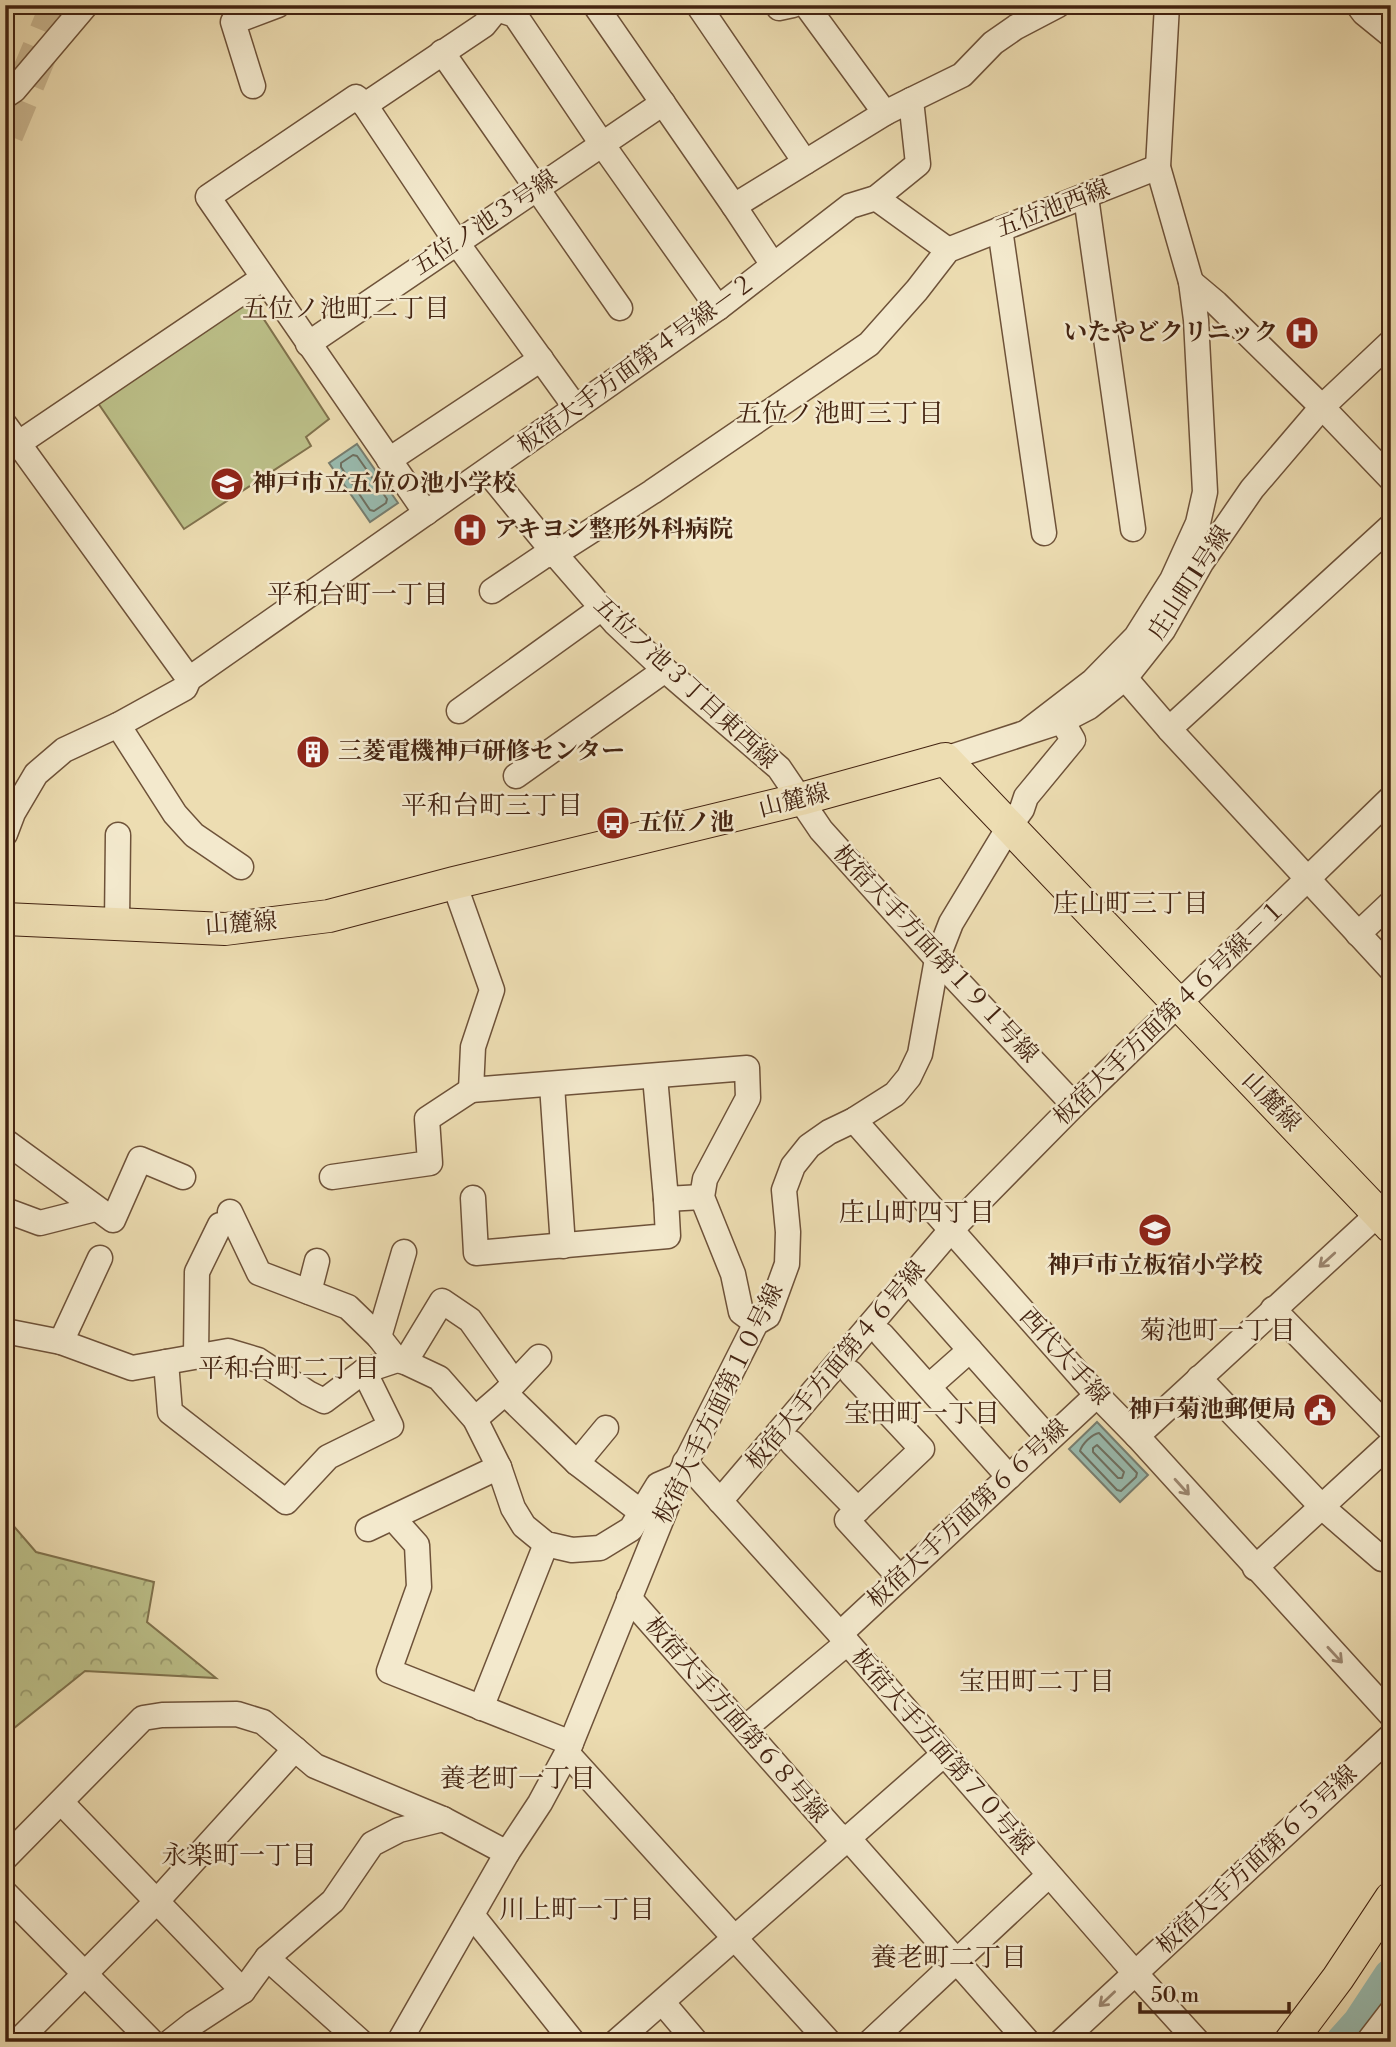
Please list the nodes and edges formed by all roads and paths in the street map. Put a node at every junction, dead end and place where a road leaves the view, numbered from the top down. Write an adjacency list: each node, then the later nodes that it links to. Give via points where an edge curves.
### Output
1 (86, 5): 15 (street)
2 (595, 5): 17 (street)
3 (698, 5): 21 (street)
4 (778, 5): 5 (street)
5 (793, 5)
6 (806, 5): 19 (street)
7 (1058, 5): 16 (street, via 993,43 962,75)
8 (1167, 5): 22 (street)
9 (1358, 5): 12 (street)
10 (266, 7): 14 (street, via 233,22)
11 (497, 7): 13 (street, via 484,24); 20 (street, via 515,15)
12 (1391, 35)
13 (442, 52): 18 (street); 23 (street)
14 (253, 86)
15 (5, 96)
16 (911, 100): 19 (street); 25 (street, 板宿大手方面第４号線－２, via 918,164)
17 (663, 103): 20 (street, 五位ノ池３号線); 26 (street)
18 (365, 105): 28 (street); 31 (street, via 356,97 208,197)
19 (885, 113): 21 (street)
20 (602, 144): 23 (street, 五位ノ池３号線); 34 (street)
21 (805, 162): 26 (street)
22 (1158, 167): 24 (street, 五位池西線); 32 (street)
23 (537, 188): 28 (street, 五位ノ池３号線); 33 (street)
24 (1086, 197): 27 (street, 五位池西線); 46 (street)
25 (876, 198): 29 (street); 30 (street, 板宿大手方面第４号線－２, via 850,206)
26 (734, 206): 30 (street)
27 (1000, 229): 29 (street, 五位池西線); 47 (street)
28 (457, 243): 36 (street, 五位ノ池３号線); 37 (street)
29 (948, 250): 48 (street, via 869,344)
30 (773, 265): 34 (street, 板宿大手方面第４号線－２)
31 (263, 278): 36 (street); 40 (street)
32 (1191, 282): 38 (street); 58 (street, via 1205,492 1198,523 1172,580 1136,637 1093,681)
33 (620, 308)
34 (718, 308): 39 (street, 板宿大手方面第４号線－２)
35 (1391, 342): 38 (street, 庄山町1号線)
36 (308, 344): 41 (street)
37 (541, 359): 39 (street); 41 (street)
38 (1322, 407): 43 (street); 52 (street, 庄山町1号線, via 1252,489 1201,562 1163,630)
39 (576, 408): 42 (street, 板宿大手方面第４号線－２)
40 (12, 434): 53 (street)
41 (389, 460): 44 (street)
42 (487, 471): 44 (street, 板宿大手方面第４号線－２); 48 (street, 五位ノ池３丁目東西線)
43 (1391, 479)
44 (426, 513): 53 (street, 板宿大手方面第４号線－２)
45 (1391, 526): 57 (street)
46 (1133, 529)
47 (1044, 533)
48 (555, 554): 49 (street, via 544,556); 50 (street, 五位ノ池３丁目東西線)
49 (492, 591)
50 (603, 608): 51 (street, 五位ノ池３丁目東西線); 54 (street)
51 (665, 670): 60 (street); 62 (street, 五位ノ池３丁目東西線, via 779,768)
52 (1125, 678): 55 (street, 庄山町1号線, via 1089,708); 57 (street)
53 (189, 679): 56 (street, 板宿大手方面第４号線－２, via 185,688)
54 (459, 711)
55 (1062, 721): 58 (street, 庄山町1号線); 63 (street, 板宿大手方面第１０号線, via 1073,740 1026,797)
56 (118, 725): 64 (street, 板宿大手方面第４号線－２, via 64,750 36,775); 66 (street, via 175,814 194,835)
57 (1169, 729): 67 (street)
58 (1028, 731): 59 (street, 庄山町1号線)
59 (945, 759): 62 (main road, 山麓線); 63 (main road, 山麓線)
60 (516, 776)
61 (1391, 798): 67 (street, 板宿大手方面第４６号線－１)
62 (801, 799): 68 (main road, 山麓線); 73 (street, 板宿大手方面第１９１号線, via 821,830)
63 (1009, 827): 73 (street, 板宿大手方面第１０号線, via 951,923); 75 (main road, 山麓線)
64 (5, 834)
65 (118, 835): 71 (street)
66 (241, 867)
67 (1308, 880): 72 (street); 75 (street, 板宿大手方面第４６号線－１)
68 (454, 883): 71 (main road, 山麓線, via 329,916 225,929); 78 (street, via 492,990 473,1047)
69 (1391, 903): 72 (street)
70 (5, 919): 71 (main road, 山麓線)
71 (117, 924)
72 (1358, 934): 74 (street)
73 (937, 959): 79 (street, 板宿大手方面第１９１号線); 80 (street, 板宿大手方面第１０号線, via 920,1054 909,1077 895,1094)
74 (1391, 969)
75 (1179, 1005): 79 (street, 板宿大手方面第４６号線－１); 89 (main road, 山麓線)
76 (655, 1077): 77 (street); 84 (street, via 747,1068 748,1098 705,1179); 86 (street)
77 (552, 1085): 78 (street); 91 (street)
78 (471, 1090): 83 (street, via 427,1119 430,1163)
79 (1074, 1105): 90 (street, 板宿大手方面第４６号線－１)
80 (854, 1120): 90 (street, 西代大手線); 98 (street, 板宿大手方面第１０号線, via 809,1146 793,1167 784,1190 787,1264 768,1316)
81 (5, 1142): 87 (street)
82 (183, 1177): 87 (street, via 140,1159 113,1220)
83 (332, 1177)
84 (702, 1196): 86 (street); 98 (street, via 733,1274 741,1312)
85 (473, 1198): 91 (street, via 477,1252)
86 (666, 1199): 91 (street, via 668,1236)
87 (95, 1209): 88 (street, via 40,1223)
88 (5, 1210)
89 (1386, 1214): 97 (street, one-way to 97)
90 (951, 1230): 95 (street, 板宿大手方面第４６号線); 113 (street, 西代大手線)
91 (563, 1246)
92 (404, 1252): 101 (street)
93 (100, 1258): 102 (street)
94 (317, 1261): 96 (street)
95 (908, 1280): 103 (street); 125 (street, 板宿大手方面第４６号線)
96 (309, 1292): 101 (street, via 348,1307); 104 (street, via 259,1273 225,1218 197,1272)
97 (1273, 1309): 110 (street); 116 (street)
98 (756, 1323): 123 (street, 板宿大手方面第１０号線)
99 (5, 1331): 102 (street)
100 (882, 1335): 124 (street)
101 (379, 1337): 106 (street)
102 (61, 1342): 107 (street, via 132,1368)
103 (970, 1350): 111 (street); 118 (street)
104 (196, 1356): 107 (street); 108 (street, via 228,1350 258,1360 324,1401)
105 (539, 1357): 112 (street)
106 (401, 1361): 108 (street); 112 (street, via 442,1301 470,1320); 114 (street, via 439,1378)
107 (166, 1362): 108 (street, via 170,1412 286,1502 327,1457 391,1426)
108 (364, 1371)
109 (851, 1373): 127 (street, via 922,1449)
110 (1199, 1378): 117 (street); 126 (street)
111 (935, 1381)
112 (509, 1387): 114 (street); 121 (street)
113 (1097, 1395): 117 (street, 西代大手線); 118 (street, 板宿大手方面第６６号線)
114 (475, 1419): 122 (street)
115 (606, 1428): 121 (street)
116 (1391, 1430)
117 (1136, 1436): 133 (street, 西代大手線, one-way to 133)
118 (1049, 1439): 124 (street, 板宿大手方面第６６号線)
119 (792, 1443): 127 (street)
120 (1391, 1443): 126 (street)
121 (577, 1463): 128 (street)
122 (499, 1467): 129 (street); 131 (street, via 513,1508 524,1526)
123 (682, 1469): 125 (street, 板宿大手方面第７０号線); 128 (street, via 658,1485); 135 (street, 板宿大手方面第１０号線)
124 (1009, 1477): 134 (street, 板宿大手方面第６６号線)
125 (720, 1501): 136 (street, 板宿大手方面第７０号線)
126 (1322, 1507): 132 (street); 133 (street)
127 (858, 1510): 134 (street, via 847,1520)
128 (641, 1512): 131 (street, via 631,1529 600,1548 572,1550)
129 (394, 1518): 130 (street); 137 (street, via 417,1545 419,1587 389,1671)
130 (368, 1529)
131 (546, 1544): 137 (street)
132 (1388, 1559)
133 (1255, 1568): 138 (street, 西代大手線, one-way to 138)
134 (900, 1578): 136 (street, 板宿大手方面第６６号線)
135 (629, 1598): 139 (street, 板宿大手方面第６８号線); 141 (street, 板宿大手方面第１０号線)
136 (844, 1639): 139 (street, 板宿大手方面第６６号線); 143 (street, 板宿大手方面第７０号線)
137 (481, 1708): 141 (street)
138 (1391, 1715)
139 (745, 1728): 146 (street, 板宿大手方面第６８号線)
140 (1391, 1736): 157 (street, 板宿大手方面第６５号線)
141 (569, 1748): 147 (street, 板宿大手方面第１０号線, via 541,1803); 154 (street)
142 (295, 1749): 144 (street, via 263,1722 237,1714 143,1718); 145 (street, via 315,1766); 152 (street)
143 (943, 1755): 146 (street); 149 (street, 板宿大手方面第７０号線)
144 (61, 1802): 148 (street); 152 (street)
145 (443, 1819): 147 (street); 155 (street, via 399,1830 372,1844 333,1901)
146 (845, 1840): 154 (street); 156 (street, 板宿大手方面第６８号線)
147 (507, 1853): 153 (street, 板宿大手方面第１０号線)
148 (5, 1858)
149 (1049, 1875): 156 (street); 157 (street, 板宿大手方面第７０号線)
150 (5, 1893): 158 (street)
151 (1391, 1898): 175 (main road)
152 (157, 1901): 158 (street); 159 (street)
153 (472, 1915): 166 (street, 板宿大手方面第１０号線); 167 (street)
154 (733, 1938): 160 (street); 170 (street)
155 (267, 1958): 159 (street); 165 (street)
156 (957, 1961): 171 (street); 172 (street, 板宿大手方面第６８号線)
157 (1135, 1973): 173 (street, 板宿大手方面第６５号線, one-way to 173); 174 (street, 板宿大手方面第７０号線)
158 (85, 1974): 162 (street); 163 (street)
159 (243, 1991): 164 (street)
160 (663, 2003): 168 (street); 169 (street)
161 (1391, 2012): 176 (street)
162 (17, 2042)
163 (152, 2042)
164 (170, 2042)
165 (360, 2042)
166 (399, 2042)
167 (573, 2042)
168 (617, 2042)
169 (696, 2042)
170 (829, 2042)
171 (870, 2042)
172 (1028, 2042)
173 (1061, 2042)
174 (1198, 2042)
175 (1290, 2042)
176 (1368, 2042)

